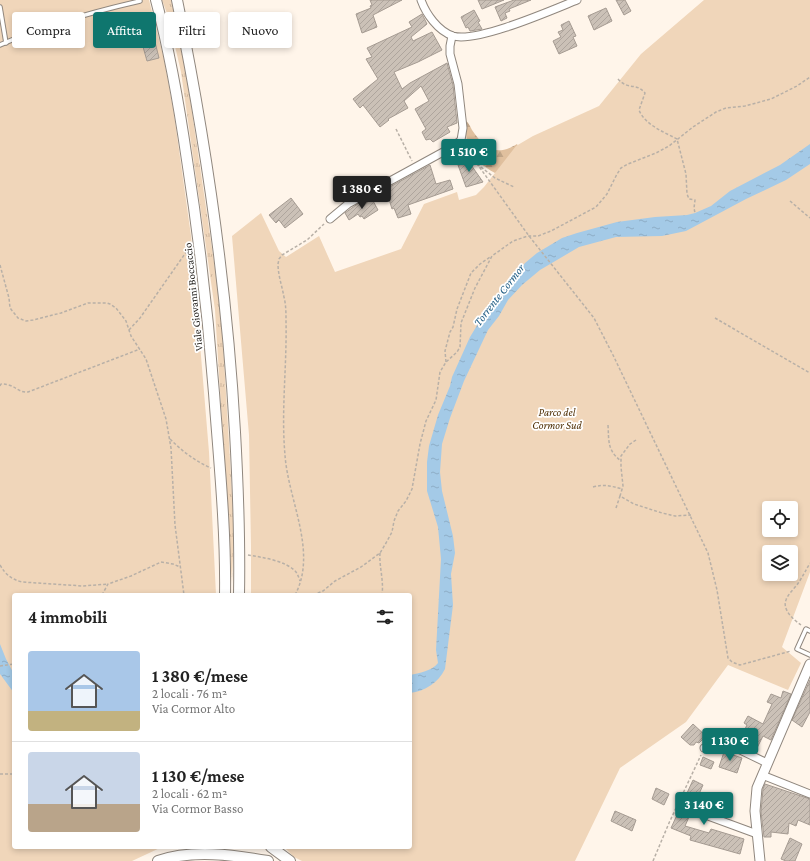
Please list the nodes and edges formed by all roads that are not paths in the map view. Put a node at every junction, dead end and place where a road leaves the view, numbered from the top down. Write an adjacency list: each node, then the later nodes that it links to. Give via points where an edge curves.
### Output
1 (156, 0): 11 (main road, Viale Giovanni Boccaccio, via 174,74 198,235 211,349)
2 (177, 0): 12 (main road, via 192,73 226,312 236,448)
3 (421, 0): 7 (street, via 424,9 437,25)
4 (577, 0): 7 (street, via 531,19 486,33 461,38)
5 (140, 1): 8 (lane, via 81,15)
6 (0, 7): 8 (lane)
7 (452, 36): 10 (street, via 450,54 458,84 464,128 461,140 348,204)
8 (6, 42): 9 (lane)
9 (0, 45)
10 (330, 218)
11 (225, 593)
12 (239, 593)
13 (808, 630): 14 (lane, via 797,649)
14 (810, 655)
15 (810, 664): 17 (street)
16 (704, 748): 17 (street, via 732,746)
17 (767, 763): 18 (street)
18 (762, 775): 19 (street); 21 (street, via 756,796)
19 (810, 794)
20 (708, 816): 21 (street)
21 (757, 834): 28 (street)
22 (181, 849): 24 (main road)
23 (275, 849): 27 (main road)
24 (172, 856): 25 (main road); 26 (main road, via 222,855)
25 (158, 861)
26 (268, 861)
27 (290, 861)
28 (760, 861)

